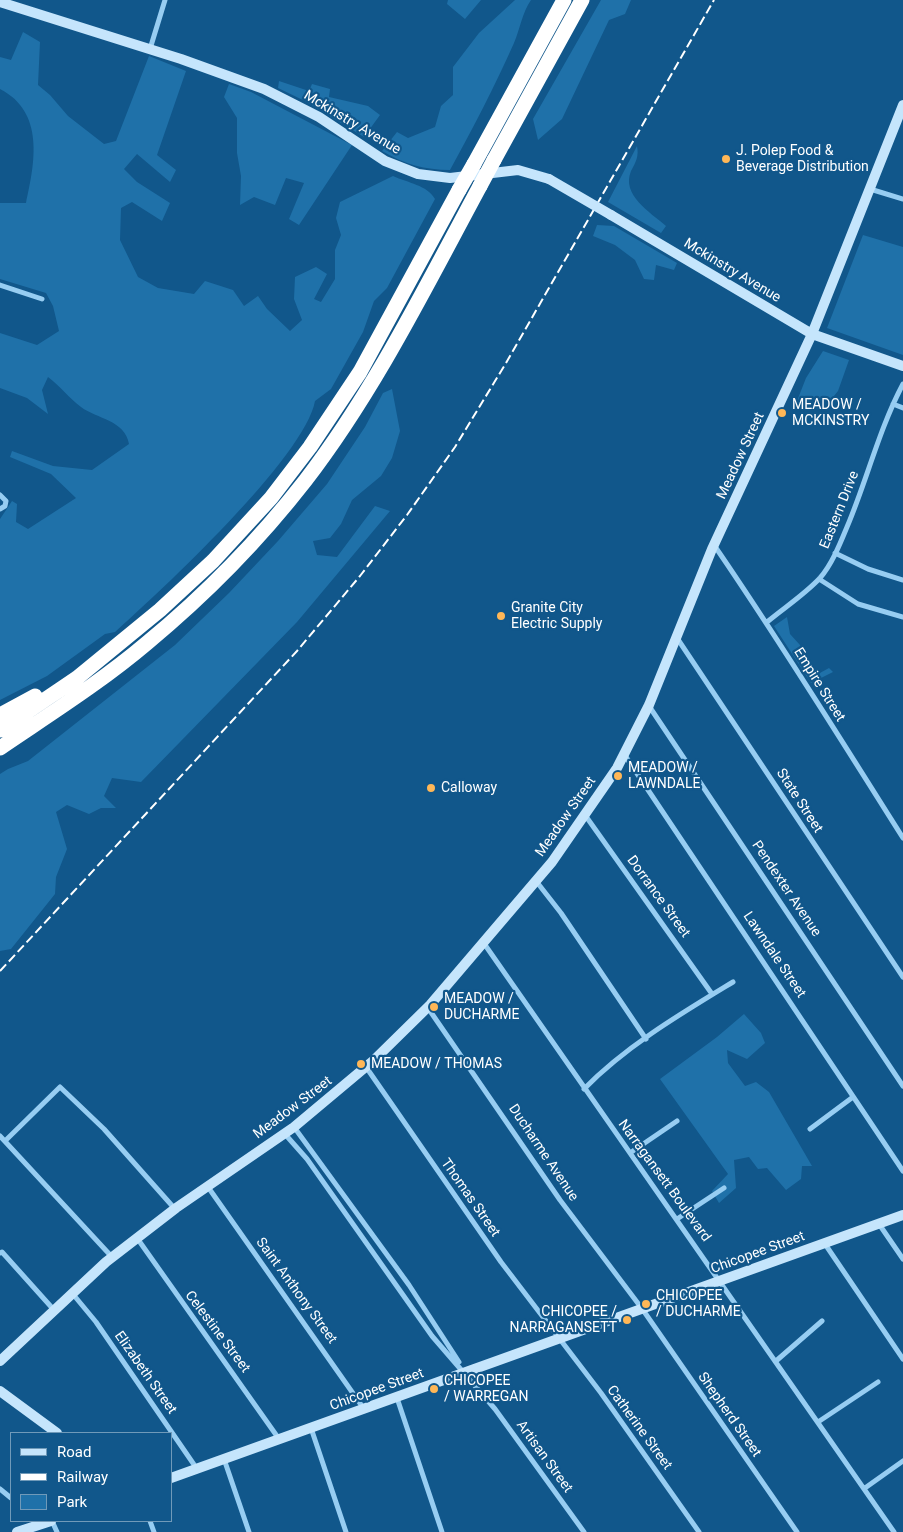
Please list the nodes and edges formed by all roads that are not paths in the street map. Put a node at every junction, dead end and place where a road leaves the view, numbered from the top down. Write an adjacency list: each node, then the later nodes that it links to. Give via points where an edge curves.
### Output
1 (165, 0): 5 (street)
2 (564, 0): 25 (highway, bridge, via 360,372 310,447 271,498 213,561)
3 (582, 0): 27 (highway, bridge, via 379,370 338,434 289,500 211,585 148,643)
4 (0, 2): 5 (main road, Mckinstry Avenue)
5 (150, 49): 11 (main road, Mckinstry Avenue, bridge, via 271,92 330,124 385,160 418,174 450,178 512,170 549,179)
6 (902, 108): 7 (main road, Meadow Street)
7 (870, 189): 8 (street); 11 (main road, Meadow Street)
8 (903, 199)
9 (0, 285): 10 (street)
10 (42, 300)
11 (812, 334): 12 (main road); 18 (main road, Meadow Street)
12 (903, 366)
13 (903, 384): 14 (street, Eastern Drive)
14 (893, 404): 15 (street); 19 (street, Eastern Drive, via 857,504)
15 (903, 408)
16 (0, 495): 17 (street, via 6,501)
17 (0, 509)
18 (714, 545): 23 (street, Empire Street); 24 (main road, Meadow Street)
19 (835, 553): 20 (street, Eastern Drive); 21 (street, via 868,569)
20 (819, 579): 22 (street, via 858,604); 23 (street, Eastern Drive)
21 (903, 580)
22 (903, 617)
23 (767, 622): 34 (street, Empire Street)
24 (677, 638): 26 (main road, Meadow Street); 37 (street, State Street)
25 (92, 666): 28 (highway); 29 (highway)
26 (648, 706): 31 (main road, Meadow Street); 43 (street, Pendexter Avenue)
27 (52, 714): 30 (highway); 32 (highway)
28 (0, 715)
29 (0, 730)
30 (0, 748)
31 (624, 753): 33 (main road, Meadow Street); 45 (street, Lawndale Street)
32 (0, 756)
33 (585, 814): 35 (main road, Meadow Street); 39 (street, Dorrance Street)
34 (903, 838)
35 (536, 881): 36 (main road, Meadow Street); 41 (street)
36 (483, 942): 40 (main road, Meadow Street); 44 (street, Narragansett Boulevard)
37 (903, 977)
38 (733, 982): 39 (street)
39 (712, 994): 41 (street)
40 (427, 1008): 42 (main road, Meadow Street); 74 (street, Ducharme Avenue, via 560,1200)
41 (646, 1039): 44 (street)
42 (366, 1067): 47 (main road, Meadow Street); 76 (street, Thomas Street)
43 (903, 1086)
44 (584, 1089): 52 (street, Narragansett Boulevard)
45 (853, 1097): 48 (street); 53 (street, Lawndale Street)
46 (677, 1121): 52 (street)
47 (294, 1127): 49 (main road, Meadow Street); 56 (street)
48 (810, 1130)
49 (284, 1133): 54 (main road, Meadow Street); 57 (street)
50 (0, 1136): 51 (street)
51 (5, 1140): 58 (street, via 60,1087 104,1129); 67 (street)
52 (630, 1153): 60 (street, Narragansett Boulevard)
53 (903, 1171)
54 (208, 1187): 58 (main road, Meadow Street); 84 (street, Saint Anthony Street)
55 (724, 1188): 60 (street)
56 (345, 1195): 57 (street); 64 (street)
57 (338, 1201): 66 (street)
58 (175, 1209): 62 (main road, Meadow Street)
59 (903, 1216): 61 (main road, Chicopee Street)
60 (677, 1219): 69 (street, Narragansett Boulevard)
61 (879, 1224): 63 (main road, Chicopee Street); 68 (street)
62 (137, 1238): 67 (main road, Meadow Street); 88 (street, Celestine Street)
63 (825, 1244): 69 (main road, Chicopee Street); 77 (street)
64 (383, 1248): 66 (street); 71 (street)
65 (1, 1253): 72 (street)
66 (375, 1254): 73 (street)
67 (112, 1257): 70 (main road, Meadow Street)
68 (903, 1259)
69 (720, 1282): 74 (main road, Chicopee Street); 79 (street, Narragansett Boulevard)
70 (72, 1293): 72 (main road, Meadow Street); 91 (street, Elizabeth Street, via 96,1322)
71 (423, 1305): 73 (street); 80 (street)
72 (54, 1310): 78 (main road, Meadow Street)
73 (415, 1310): 80 (street, via 432,1336)
74 (643, 1310): 76 (main road, Chicopee Street); 103 (street, Shepherd Street)
75 (822, 1321): 79 (street)
76 (558, 1339): 80 (main road, Chicopee Street); 102 (street, Catherine Street)
77 (903, 1359)
78 (0, 1361)
79 (776, 1361): 85 (street, Narragansett Boulevard)
80 (466, 1373): 83 (main road, Chicopee Street); 101 (street, Artisan Street, via 496,1409)
81 (878, 1382): 85 (street)
82 (0, 1391): 87 (main road)
83 (397, 1398): 84 (main road, Chicopee Street); 100 (street)
84 (364, 1409): 86 (main road, Chicopee Street)
85 (818, 1422): 93 (street, Narragansett Boulevard)
86 (310, 1428): 88 (main road, Chicopee Street); 99 (street)
87 (56, 1432)
88 (280, 1439): 89 (main road, Chicopee Street)
89 (224, 1459): 91 (main road, Chicopee Street); 98 (street)
90 (903, 1461): 93 (street)
91 (198, 1469): 92 (main road, Chicopee Street)
92 (172, 1478)
93 (866, 1488): 104 (street, Narragansett Boulevard)
94 (0, 1489): 95 (street)
95 (10, 1497)
96 (36, 1523): 97 (main road)
97 (17, 1532)
98 (249, 1532)
99 (346, 1532)
100 (442, 1532)
101 (584, 1532)
102 (699, 1532)
103 (797, 1532)
104 (894, 1532)

